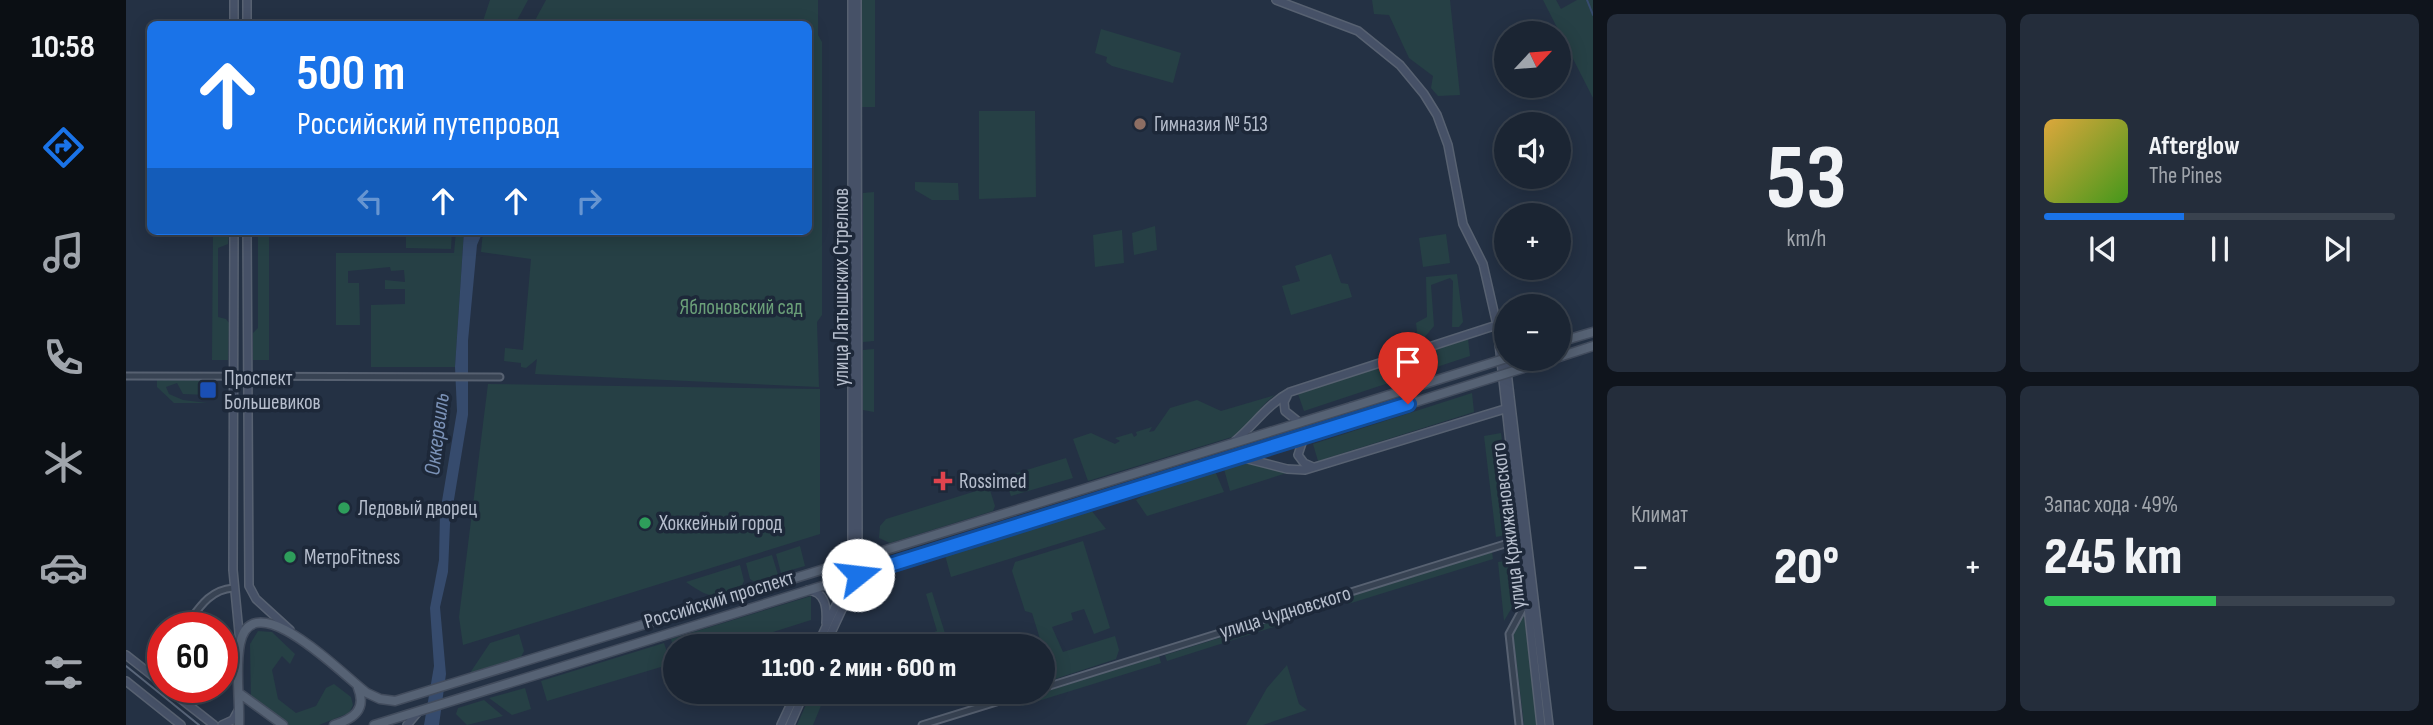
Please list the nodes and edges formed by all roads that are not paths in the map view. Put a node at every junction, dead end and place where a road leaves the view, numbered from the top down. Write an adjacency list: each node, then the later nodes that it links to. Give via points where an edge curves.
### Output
1 (234, 0): 6 (street)
2 (247, 0): 7 (street)
3 (852, 0): 31 (street, улица Латышских Стрелков)
4 (857, 0): 31 (street, улица Латышских Стрелков)
5 (1276, 0): 10 (street, улица Кржижановского, via 1358,31 1387,52 1424,94 1448,145 1462,224 1483,264)
6 (234, 21)
7 (247, 21)
8 (234, 235): 20 (street)
9 (247, 235): 21 (street)
10 (1494, 312)
11 (1494, 326): 23 (street, Российский проспект)
12 (1593, 332): 13 (main road)
13 (1571, 338)
14 (1593, 346): 15 (main road)
15 (1571, 353)
16 (1494, 362): 25 (main road, Российский проспект, bridge)
17 (1503, 371): 24 (street, улица Кржижановского)
18 (1514, 371): 26 (main road, Российский проспект, bridge)
19 (126, 376): 20 (street)
20 (234, 376): 21 (street); 33 (street)
21 (248, 376): 22 (street); 38 (street, via 250,586 256,599)
22 (500, 377)
23 (1290, 392): 25 (street, via 1284,411); 27 (street, Российский проспект)
24 (1508, 408): 29 (street); 30 (street, улица Кржижановского)
25 (1304, 421): 27 (main road, Российский проспект)
26 (1309, 435): 28 (main road, Российский проспект); 29 (street, via 1298,455)
27 (1235, 442): 31 (main road, Российский проспект)
28 (1240, 457): 29 (street, via 1296,470); 32 (main road, Российский проспект)
29 (1314, 468)
30 (1523, 539): 35 (street, улица Кржижановского); 41 (street, улица Кржижановского); 46 (street, улица Чудновского)
31 (855, 559): 32 (main road, улица Латышских Стрелков); 47 (main road, Российский проспект, via 421,693 386,701)
32 (853, 576): 34 (main road, Российский проспект); 37 (street); 40 (street)
33 (233, 588): 36 (street, via 209,596); 42 (street)
34 (807, 590): 37 (street, via 817,592 825,602); 54 (main road, Российский проспект)
35 (1527, 601): 41 (street, улица Кржижановского); 65 (street, via 1509,634)
36 (196, 612)
37 (825, 629): 39 (street)
38 (290, 630): 42 (main road, via 258,622 248,628); 47 (main road)
39 (823, 634)
40 (830, 634)
41 (1535, 639): 66 (street, улица Кржижановского); 67 (street, улица Кржижановского)
42 (240, 643): 48 (main road)
43 (126, 654): 44 (street)
44 (147, 671)
45 (126, 681): 56 (street)
46 (1055, 684)
47 (358, 686): 60 (main road, via 359,709 351,719)
48 (239, 693): 53 (main road); 59 (main road)
49 (187, 703): 57 (street)
50 (791, 704): 62 (street)
51 (799, 704): 63 (street)
52 (990, 704): 64 (street)
53 (239, 707): 57 (street, via 233,720); 58 (main road)
54 (418, 712): 55 (main road); 61 (street)
55 (381, 724)
56 (181, 725)
57 (217, 725)
58 (239, 725)
59 (283, 725)
60 (334, 725)
61 (407, 725)
62 (781, 725)
63 (790, 725)
64 (922, 725)
65 (1519, 725)
66 (1541, 725)
67 (1549, 725)

